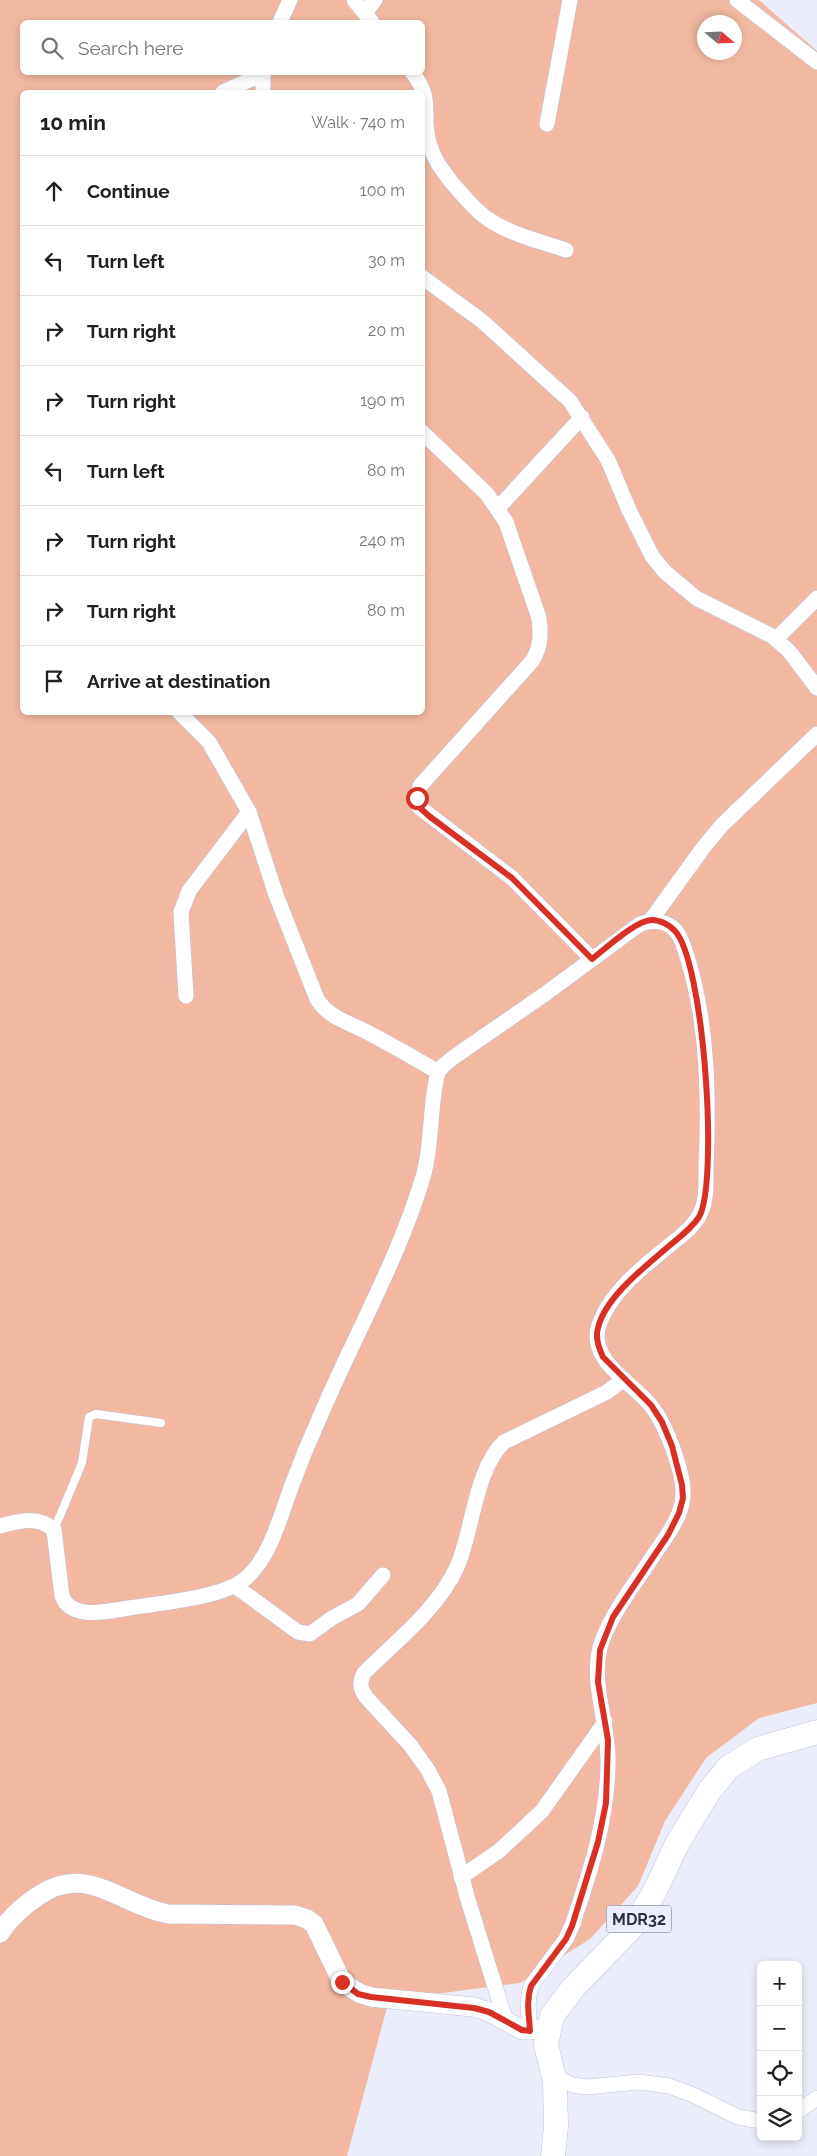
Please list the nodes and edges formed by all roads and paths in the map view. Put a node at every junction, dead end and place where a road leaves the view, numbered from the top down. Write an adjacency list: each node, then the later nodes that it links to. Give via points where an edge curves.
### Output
1 (290, 0): 7 (street)
2 (354, 0): 6 (street)
3 (375, 0): 6 (street)
4 (570, 0): 16 (street)
5 (737, 0): 8 (street)
6 (368, 18)
7 (281, 20)
8 (817, 62)
9 (261, 75): 12 (street)
10 (263, 75): 13 (street)
11 (414, 75): 14 (street)
12 (227, 90)
13 (263, 90)
14 (423, 90)
15 (425, 105): 17 (street, via 430,150 437,164 470,205 504,229)
16 (547, 124)
17 (566, 250)
18 (425, 279): 19 (street, via 482,321 557,387)
19 (582, 417): 21 (street); 23 (street, via 608,460 648,548 665,572 696,598)
20 (425, 435): 21 (street, via 487,494)
21 (496, 509): 29 (street, via 506,522 539,618 540,647 533,660 420,786 417,798 419,807 512,878)
22 (817, 598): 23 (street)
23 (776, 639): 24 (street)
24 (817, 688)
25 (182, 715): 27 (street, via 209,742)
26 (817, 734): 28 (street, via 722,825)
27 (250, 812): 30 (street, via 183,901); 31 (street, via 284,916 316,999 335,1018)
28 (651, 920): 29 (street, via 640,924); 32 (street, via 666,924 677,932 695,984 702,1032 708,1128 705,1203 688,1231 640,1271 613,1300 603,1317 598,1328 599,1348 603,1357)
29 (592, 959): 31 (street, via 454,1057)
30 (186, 996)
31 (438, 1072): 37 (street, via 424,1174 409,1221 330,1394 266,1551 253,1572)
32 (624, 1379): 38 (street, via 651,1405 662,1422 672,1446 683,1498 668,1535 613,1617 602,1640 598,1682); 40 (street, via 607,1392 504,1442 496,1450 485,1472 462,1553 448,1583 423,1615 360,1680 366,1697 411,1746 428,1770 439,1792)
33 (160, 1423): 35 (lane, via 96,1414 88,1417 82,1463)
34 (0, 1526): 35 (street, via 35,1520 47,1523)
35 (54, 1530): 37 (street, via 62,1596 70,1609 80,1612 120,1609 194,1597)
36 (383, 1575): 37 (street, via 358,1604 310,1634 298,1632)
37 (235, 1586)
38 (606, 1722): 40 (street, via 542,1811 499,1851); 43 (street, via 606,1803 598,1842 566,1939 531,1986 527,2002)
39 (817, 1732): 43 (main road, MDR32, via 758,1749 729,1767 710,1790 682,1836 636,1923)
40 (461, 1877): 42 (street)
41 (0, 1933): 42 (street, via 24,1906 52,1887 71,1882 92,1886 168,1914 295,1915 314,1924 342,1982 358,1994 468,2006 485,2010)
42 (506, 2022): 43 (street, via 522,2030)
43 (539, 2030): 44 (main road, MDR32)
44 (555, 2077): 47 (street, via 586,2087 639,2082 670,2086 738,2117); 48 (main road, MDR32)
45 (817, 2098): 46 (street)
46 (802, 2108)
47 (757, 2120)
48 (553, 2156)

